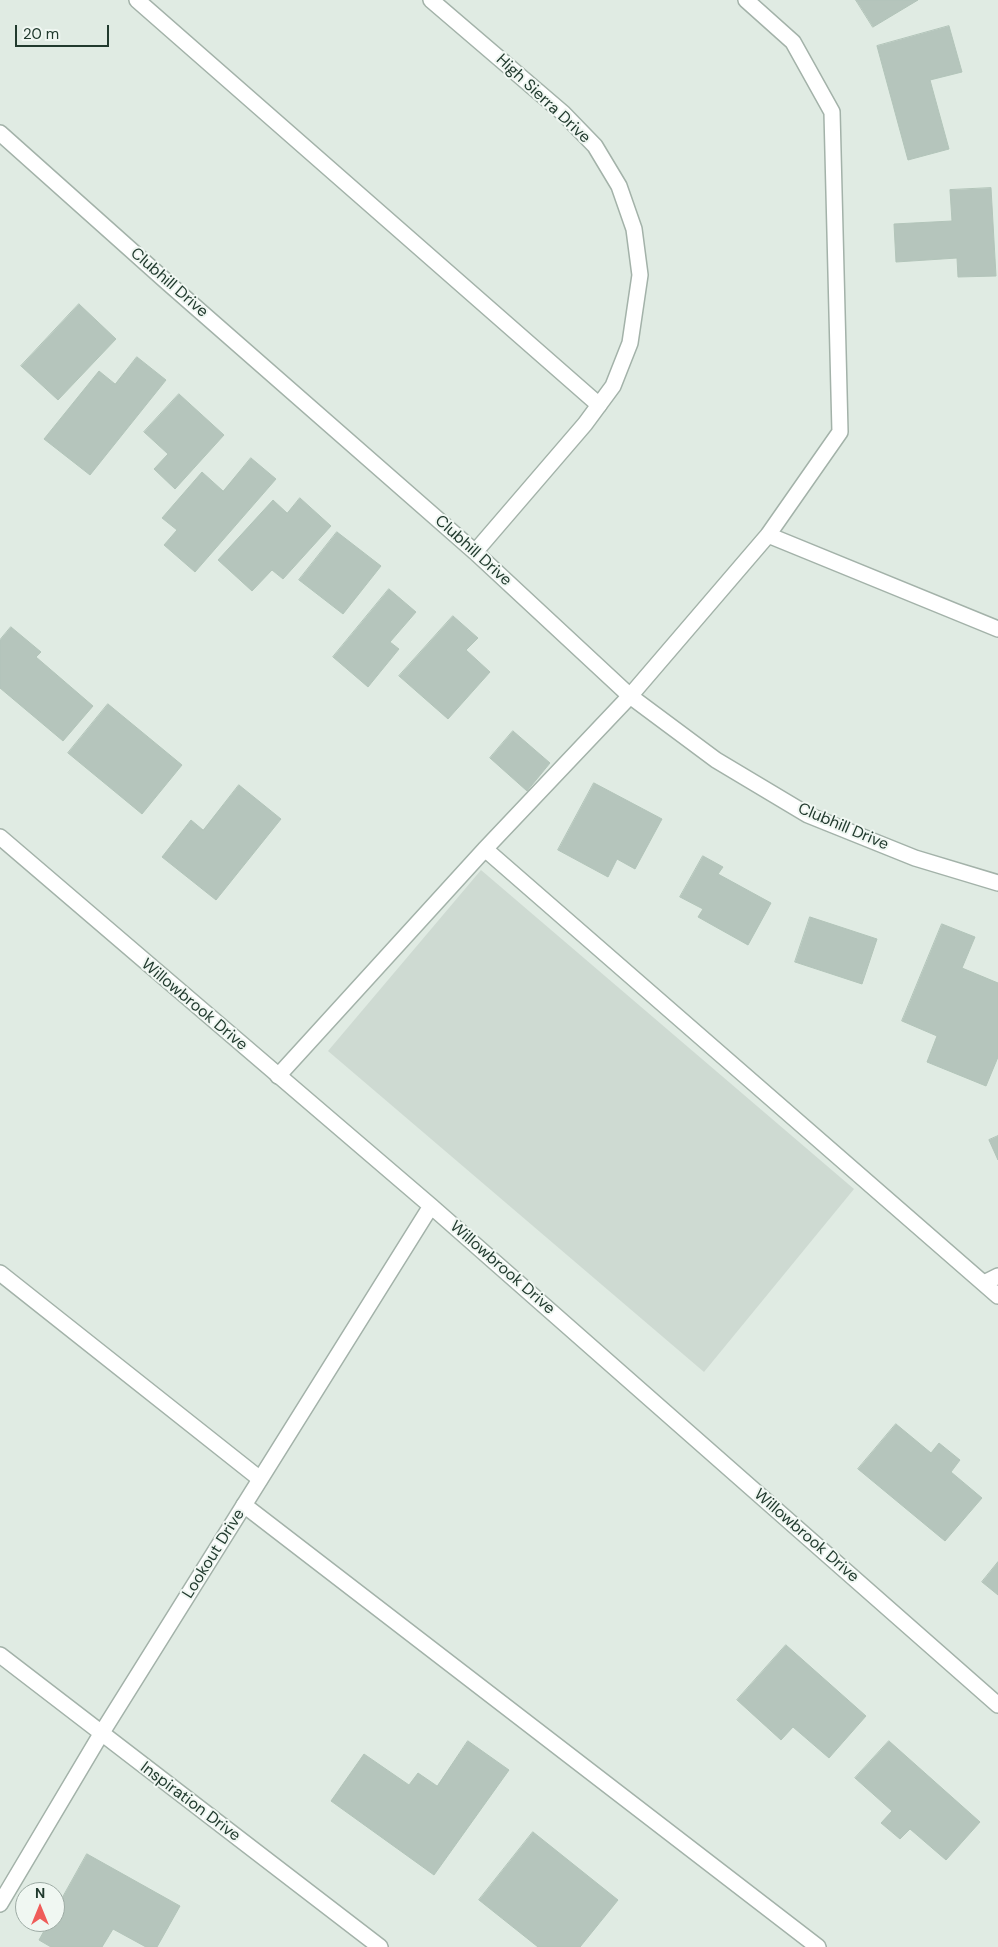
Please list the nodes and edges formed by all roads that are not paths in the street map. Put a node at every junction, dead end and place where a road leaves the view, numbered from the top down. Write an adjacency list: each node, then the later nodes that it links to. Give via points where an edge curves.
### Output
1 (137, 0): 5 (street)
2 (431, 0): 5 (street, High Sierra Drive, via 563,113 595,146 619,186 634,229 640,275 630,343 613,386)
3 (746, 0): 6 (street, via 793,42 832,112 840,432)
4 (0, 133): 7 (street, Clubhill Drive)
5 (599, 405): 7 (street, High Sierra Drive)
6 (768, 535): 8 (street); 9 (street)
7 (475, 552): 9 (street, Clubhill Drive)
8 (998, 629)
9 (630, 696): 11 (street); 12 (street, Clubhill Drive, via 716,760 808,815 915,858)
10 (0, 838): 13 (street, Willowbrook Drive)
11 (486, 850): 13 (street); 17 (street)
12 (998, 883)
13 (278, 1076): 14 (street, Willowbrook Drive)
14 (431, 1206): 19 (street, Lookout Drive); 22 (street, Willowbrook Drive)
15 (0, 1273): 19 (street)
16 (998, 1276): 17 (street)
17 (984, 1283): 18 (street)
18 (998, 1296)
19 (260, 1479): 20 (street, Lookout Drive)
20 (244, 1505): 23 (street, Lookout Drive); 26 (street)
21 (0, 1655): 23 (street, Inspiration Drive)
22 (998, 1705)
23 (101, 1734): 24 (street, Lookout Drive); 25 (street, Inspiration Drive)
24 (0, 1904)
25 (380, 1947)
26 (818, 1947)

